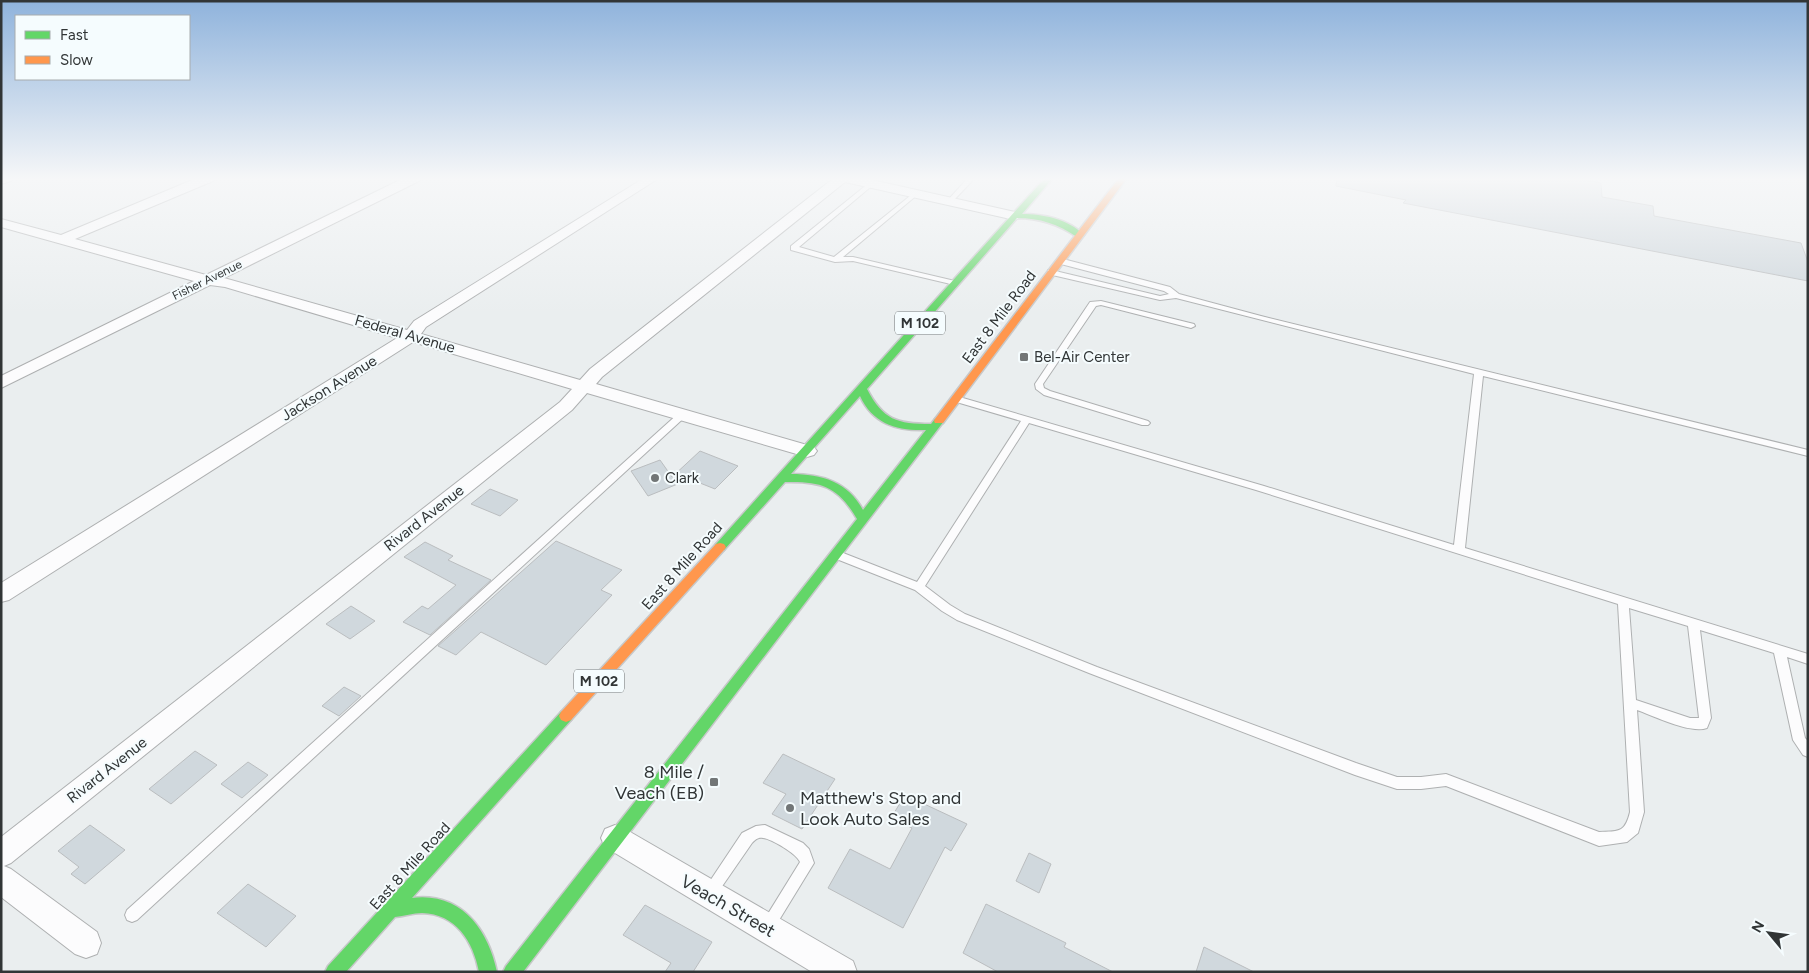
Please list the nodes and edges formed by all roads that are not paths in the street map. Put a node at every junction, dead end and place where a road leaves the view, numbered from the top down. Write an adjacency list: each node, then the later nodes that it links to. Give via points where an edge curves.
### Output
1 (2, 223): 12 (street, Federal Avenue)
2 (100, 223): 12 (street)
3 (322, 223): 16 (street, Fisher Avenue)
4 (581, 223): 20 (street, Jackson Avenue, via 420,324)
5 (785, 223): 23 (street, Rivard Avenue, via 596,373)
6 (824, 223): 13 (lane, via 794,248)
7 (879, 223): 13 (lane)
8 (1008, 223): 17 (highway, East 8 Mile Road / M 102)
9 (1064, 223): 11 (highway)
10 (1088, 223): 11 (highway, East 8 Mile Road)
11 (1080, 234): 14 (highway, East 8 Mile Road)
12 (61, 240): 16 (street, Federal Avenue)
13 (835, 260): 17 (lane, via 853,259)
14 (1060, 261): 15 (highway, East 8 Mile Road); 18 (lane, via 1167,289)
15 (1051, 272): 18 (lane, via 1160,298); 25 (highway, East 8 Mile Road)
16 (207, 280): 20 (street, Federal Avenue); 22 (street, Fisher Avenue)
17 (955, 283): 24 (highway, East 8 Mile Road / M 102)
18 (1176, 296): 21 (lane)
19 (1191, 326): 28 (lane, via 1101,303 1093,304 1039,384 1040,389 1047,393)
20 (410, 336): 23 (street, Federal Avenue); 37 (street, Jackson Avenue)
21 (1479, 371): 31 (lane); 34 (lane)
22 (1, 383)
23 (585, 386): 26 (street, Federal Avenue); 45 (street, Rivard Avenue, via 566,406)
24 (862, 389): 29 (highway, via 867,405 883,419 905,427); 30 (highway, East 8 Mile Road / M 102)
25 (956, 399): 27 (lane); 29 (highway, East 8 Mile Road)
26 (682, 414): 30 (street, Federal Avenue); 49 (lane)
27 (1027, 419): 34 (lane); 36 (lane)
28 (1145, 423)
29 (935, 427): 33 (highway, East 8 Mile Road)
30 (807, 451): 32 (highway, East 8 Mile Road / M 102)
31 (1808, 452)
32 (783, 478): 33 (highway, via 819,478 840,486 856,503); 48 (highway, East 8 Mile Road / M 102)
33 (863, 520): 35 (highway, East 8 Mile Road)
34 (1459, 550): 38 (lane)
35 (836, 555): 36 (lane); 44 (highway, East 8 Mile Road)
36 (919, 587): 42 (lane, via 962,616 1093,670 1355,769 1397,783 1446,780 1600,839 1622,837 1633,828 1637,812)
37 (1, 594)
38 (1623, 601): 39 (lane); 42 (lane)
39 (1692, 623): 40 (lane); 42 (lane, via 1705,718 1703,724)
40 (1779, 650): 41 (lane); 43 (lane, via 1799,740)
41 (1808, 659)
42 (1630, 704)
43 (1808, 751)
44 (615, 838): 47 (street, Veach Street); 54 (highway, East 8 Mile Road)
45 (1, 854)
46 (1, 880): 51 (street)
47 (708, 894): 50 (street, Veach Street); 50 (lane, via 747,838 756,832 765,831 798,848 807,863)
48 (392, 909): 52 (highway, East 8 Mile Road / M 102); 53 (highway, via 423,905 444,908 459,916 471,925 480,939)
49 (132, 915)
50 (766, 928): 55 (street, Veach Street)
51 (86, 943)
52 (334, 972)
53 (488, 972)
54 (512, 972)
55 (842, 972)

